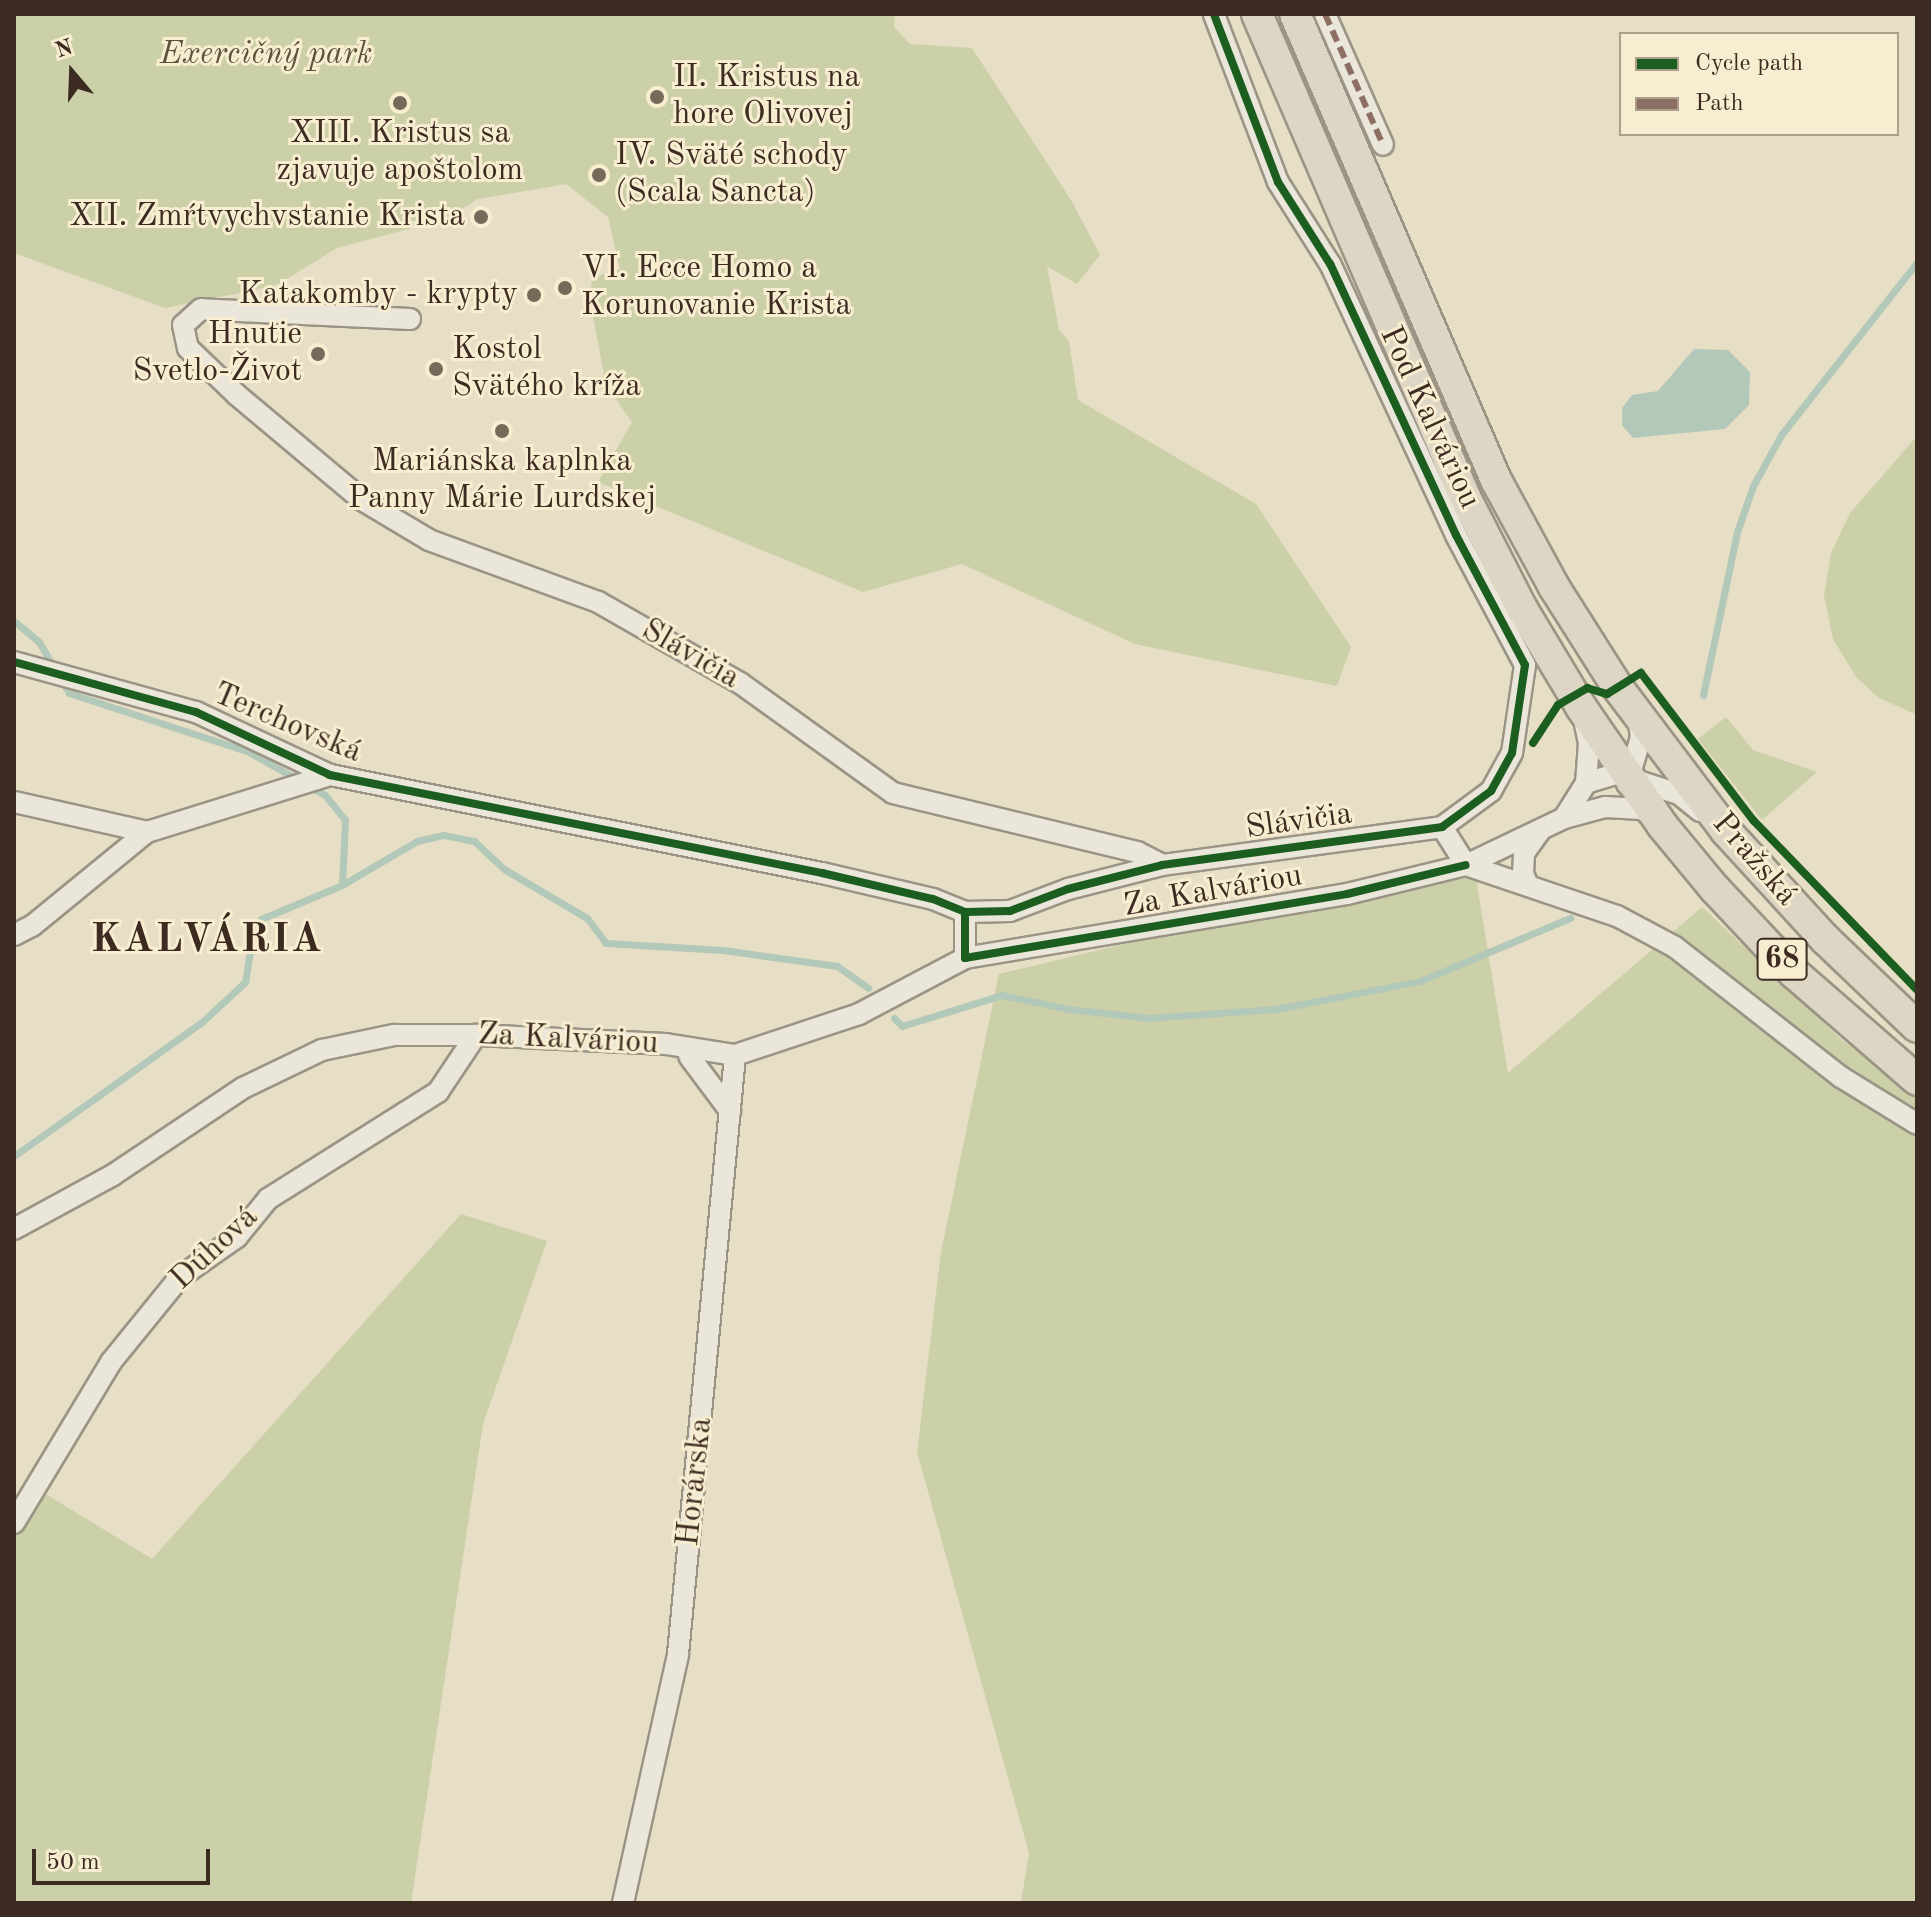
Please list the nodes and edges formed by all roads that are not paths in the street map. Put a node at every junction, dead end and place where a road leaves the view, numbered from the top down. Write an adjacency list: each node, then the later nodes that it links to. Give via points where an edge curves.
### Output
1 (1214, 14): 17 (street, Pod Kalváriou, via 1278,182 1330,264 1456,535 1525,665 1512,753 1491,791)
2 (1257, 14): 8 (main road, Pod Kalváriou / 68, via 1466,499 1521,607)
3 (1295, 14): 9 (main road, Pod Kalváriou / 68, via 1496,480 1554,587)
4 (1325, 14): 5 (street)
5 (1383, 145)
6 (410, 319): 21 (street, Slávičia, via 201,309 183,325 188,348 237,395 362,500 429,540 598,602 740,683 893,793 1137,852)
7 (14, 662): 10 (street, Terchovská, via 196,712)
8 (1581, 707): 11 (main road, Pod Kalváriou / 68); 12 (street, via 1589,743)
9 (1638, 715): 11 (street, via 1641,737); 19 (main road, Pražská / 68)
10 (321, 780): 20 (street); 24 (street, Terchovská, via 822,873 933,899)
11 (1630, 780): 12 (street, via 1616,774); 14 (street); 16 (main road, Pražská / 68); 19 (street, via 1679,794)
12 (1586, 783): 15 (street)
13 (14, 802): 20 (street)
14 (1605, 807): 15 (street, Za Kalváriou); 16 (street, via 1642,809)
15 (1564, 818): 18 (street, Za Kalváriou)
16 (1662, 825): 31 (main road, Pražská / 68, via 1794,973)
17 (1442, 827): 21 (street, Slávičia); 22 (street)
18 (1542, 829): 22 (street, Za Kalváriou); 23 (street, via 1524,853)
19 (1726, 831): 27 (main road, Pražská / 68, via 1825,939)
20 (147, 832): 25 (street)
21 (1162, 865): 24 (street, Terchovská, via 1068,889 1010,911)
22 (1466, 865): 23 (street); 26 (street, Za Kalváriou, via 1347,894)
23 (1528, 885): 33 (street, via 1617,916 1675,947 1841,1077)
24 (965, 912): 26 (street)
25 (14, 935)
26 (965, 958): 29 (street, Za Kalváriou, via 859,1014)
27 (1917, 1027)
28 (476, 1035): 29 (street, Za Kalváriou, via 666,1044); 34 (street, Za Kalváriou, via 394,1035 322,1050 243,1088 113,1175); 35 (street, Dúhová, via 438,1092 268,1199 237,1237 180,1277 111,1362)
29 (735, 1055): 32 (street, Horárska)
30 (689, 1056): 32 (street)
31 (1917, 1080)
32 (730, 1111): 36 (street, Horárska, via 678,1654)
33 (1917, 1124)
34 (14, 1229)
35 (14, 1523)
36 (623, 1903)

